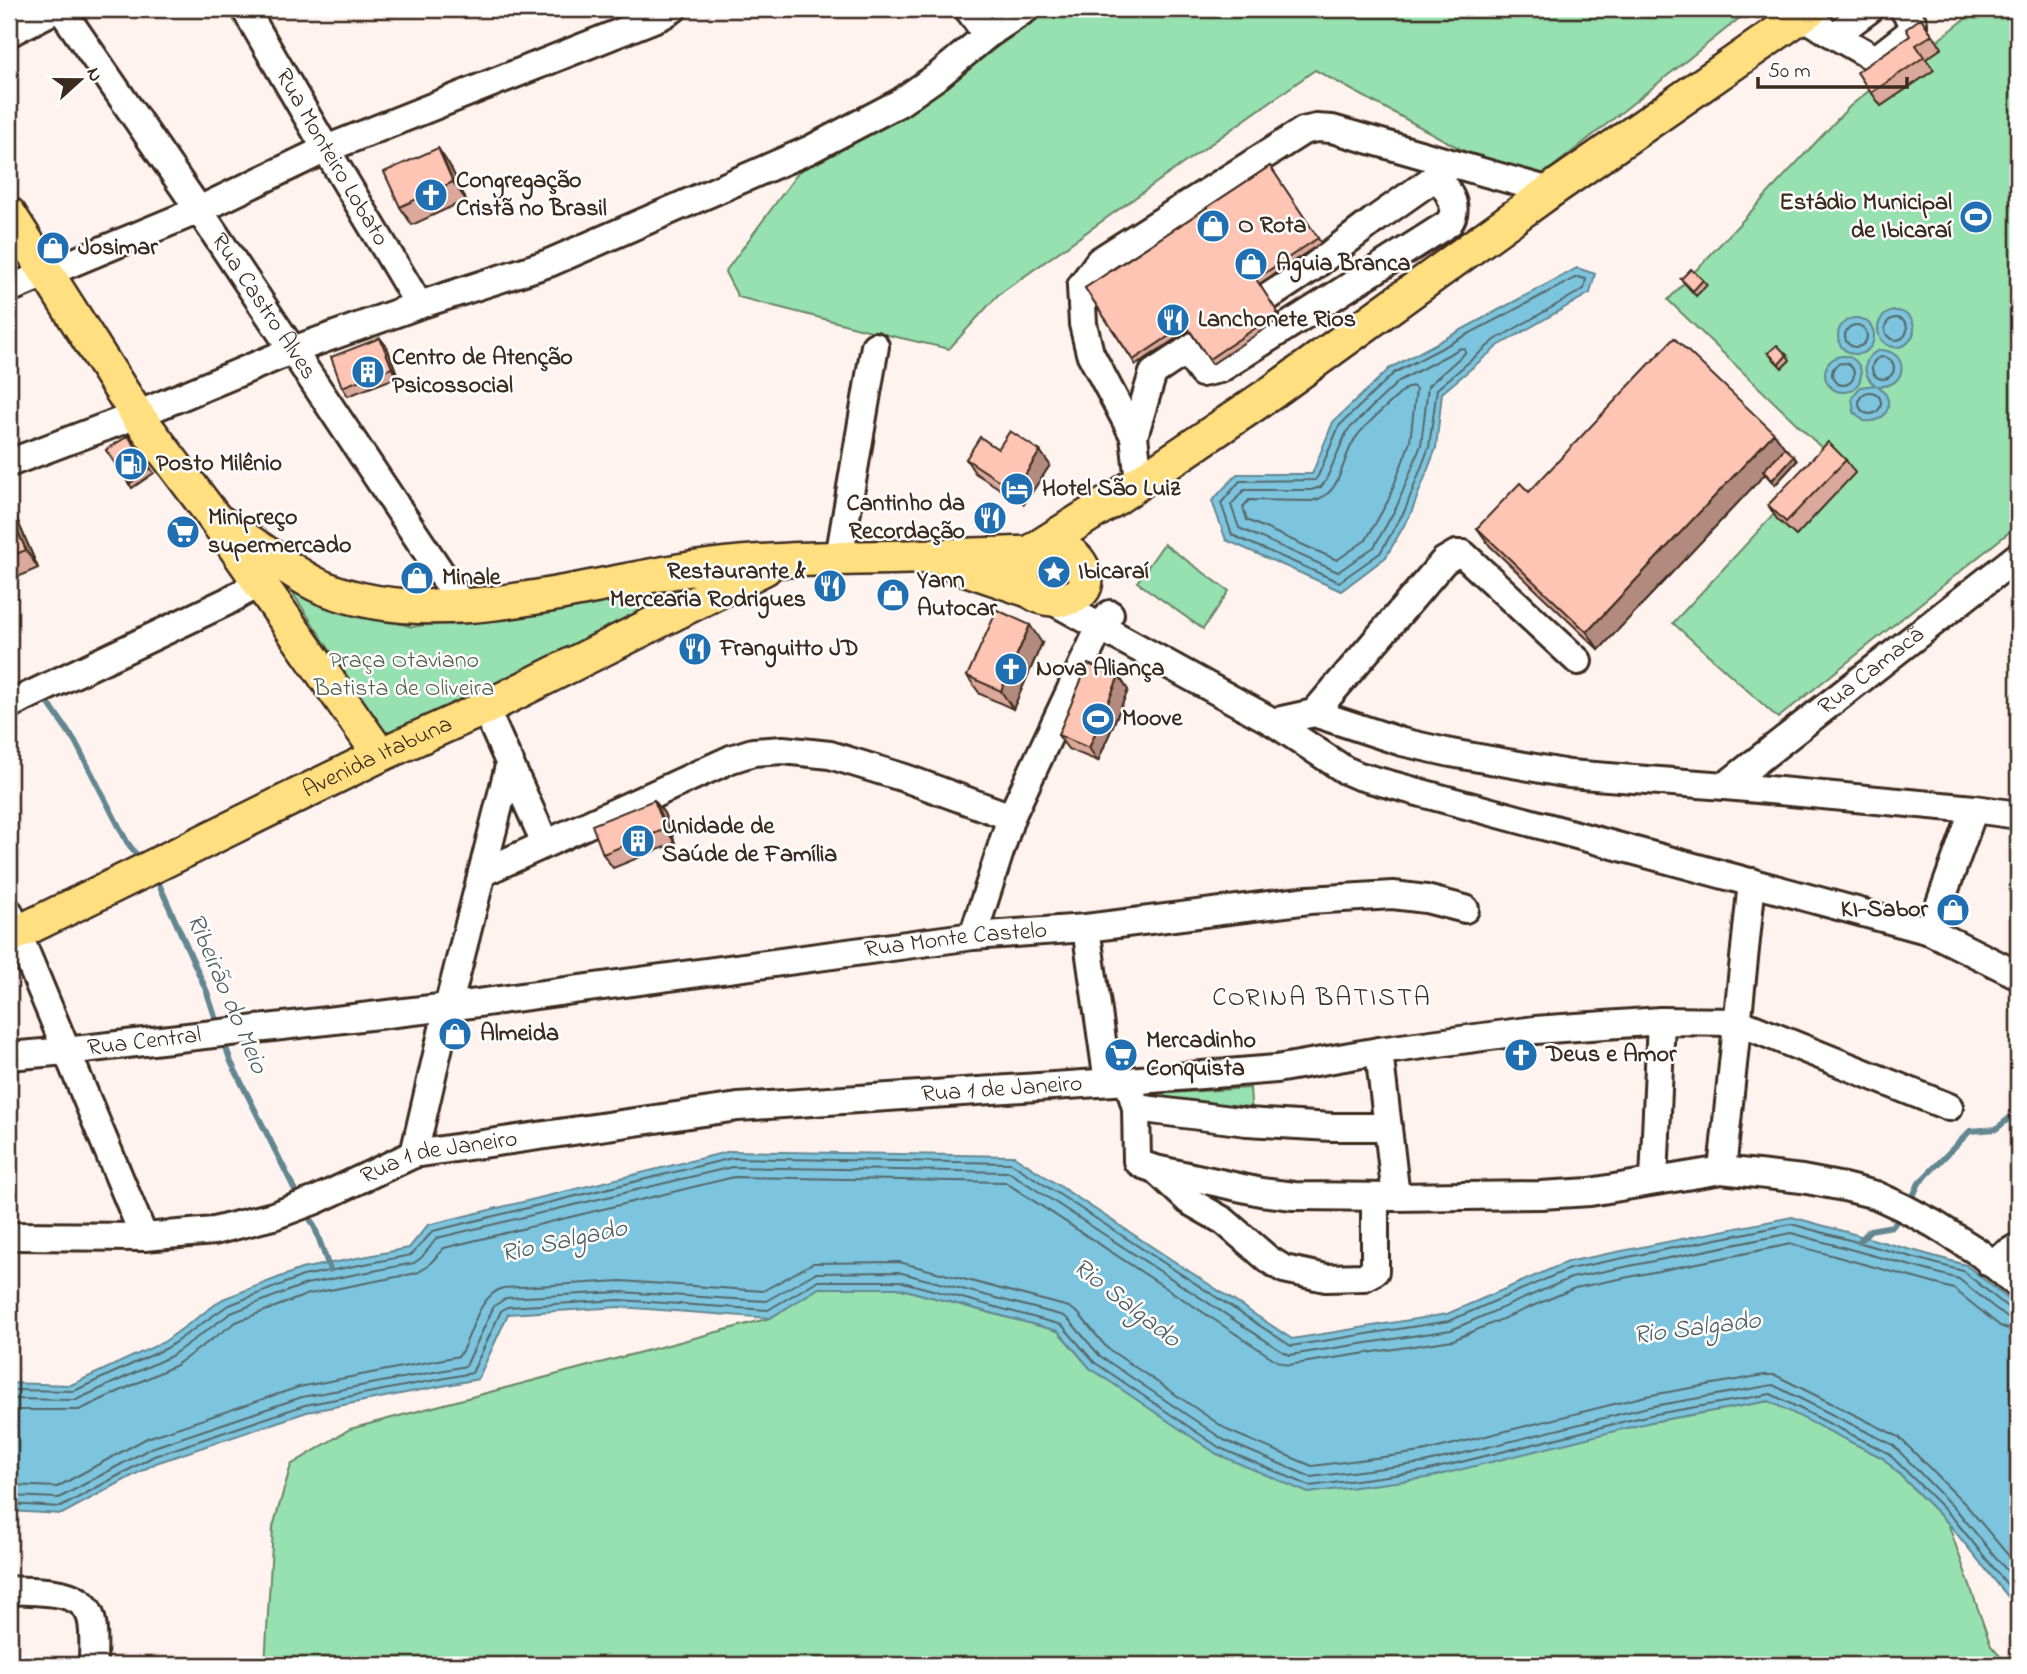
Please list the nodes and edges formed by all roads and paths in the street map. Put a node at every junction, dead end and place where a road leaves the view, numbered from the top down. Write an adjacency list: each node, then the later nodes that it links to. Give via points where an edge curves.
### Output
1 (59, 9): 9 (street); 15 (street, Rua Castro Alves)
2 (245, 9): 12 (street, Rua Monteiro Lobato)
3 (968, 9): 10 (street)
4 (1026, 9): 10 (street)
5 (1870, 9): 11 (street)
6 (1903, 9): 11 (street, via 1913,30 1877,57)
7 (664, 11): 12 (street)
8 (1806, 12): 11 (street); 14 (main road)
9 (9, 33)
10 (987, 35): 19 (street, via 899,103 809,150 549,263)
11 (1835, 35)
12 (326, 149): 15 (street); 19 (street, Rua Monteiro Lobato)
13 (1446, 170): 14 (street); 22 (street, via 1309,270); 22 (street, via 1455,207 1449,223 1220,369 1202,373); 24 (street, via 1332,129 1303,131 1099,261 1081,286 1083,324 1090,353)
14 (1549, 191): 26 (main road, via 1275,391)
15 (199, 210): 17 (street); 21 (street, Rua Castro Alves)
16 (9, 214): 17 (main road)
17 (47, 273): 18 (street); 23 (main road)
18 (9, 289)
19 (419, 305): 21 (street)
20 (875, 346): 31 (street)
21 (293, 350): 23 (street); 36 (street, Rua Castro Alves)
22 (1186, 351): 24 (street, via 1153,373)
23 (137, 415): 25 (street); 27 (main road)
24 (1134, 436): 26 (street)
25 (9, 463)
26 (1127, 490): 28 (main road); 33 (main road)
27 (216, 520): 34 (main road); 36 (main road, via 324,588 394,604)
28 (1033, 550): 29 (main road); 33 (main road, via 1061,550 1076,559); 35 (main road, via 1027,557 1024,581)
29 (930, 556): 31 (main road); 35 (main road)
30 (2018, 556): 45 (street, Rua Camacã)
31 (839, 558): 32 (main road)
32 (782, 560): 36 (main road, via 669,572); 40 (main road, Avenida Itabuna)
33 (1084, 573): 35 (main road, via 1077,595 1063,601); 37 (street)
34 (260, 583): 39 (street); 43 (main road)
35 (1042, 596): 37 (street)
36 (463, 606)
37 (1105, 621): 42 (street, via 1134,645); 48 (street)
38 (1578, 661): 41 (street, via 1463,554 1456,554 1444,561)
39 (9, 705)
40 (485, 708): 43 (main road, Avenida Itabuna); 44 (street)
41 (1314, 713): 42 (street); 45 (street, via 1402,742 1490,760 1569,774)
42 (1273, 722): 51 (street, via 1359,776)
43 (380, 755): 53 (main road, Avenida Itabuna, via 147,869)
44 (510, 762): 49 (street); 50 (street)
45 (1725, 786): 46 (street)
46 (1974, 809): 47 (street); 55 (street)
47 (2018, 815)
48 (1012, 817): 49 (street, via 830,755 783,750 731,759); 56 (street)
49 (545, 843): 50 (street)
50 (482, 873): 58 (street)
51 (1752, 882): 55 (street); 60 (street)
52 (1465, 909): 54 (street, Rua Monte Castelo, via 1404,896 1360,896)
53 (11, 927): 61 (street)
54 (1086, 928): 56 (street, Rua Monte Castelo); 64 (street)
55 (1930, 931): 57 (street)
56 (974, 936): 58 (street, Rua Monte Castelo)
57 (2018, 975)
58 (448, 1007): 61 (street, Rua Central); 68 (street)
59 (1661, 1021): 60 (street, Rua 1 de Janeiro); 62 (street, Rua 1 de Janeiro, via 1535,1030); 71 (street)
60 (1738, 1022): 65 (street); 70 (street)
61 (66, 1051): 63 (street, Rua Central); 74 (street)
62 (1379, 1051): 64 (street, Rua 1 de Janeiro, via 1276,1069); 67 (street)
63 (9, 1056)
64 (1118, 1081): 66 (street); 68 (street, Rua 1 de Janeiro, via 738,1107)
65 (1949, 1107)
66 (1136, 1108): 67 (street, via 1247,1122); 69 (street, via 1137,1161)
67 (1388, 1127): 72 (street)
68 (414, 1154): 74 (street, Rua 1 de Janeiro, via 316,1200 247,1224)
69 (1155, 1169): 72 (street, via 1261,1192); 72 (street, via 1189,1201 1224,1221 1268,1259 1284,1269 1326,1278 1364,1277 1374,1271)
70 (1722, 1170): 71 (street); 76 (street, via 1802,1179 1876,1195 1909,1210)
71 (1654, 1180): 72 (street, via 1590,1192)
72 (1385, 1197)
73 (9, 1236): 74 (street)
74 (144, 1237)
75 (2018, 1247): 76 (street)
76 (1990, 1263): 77 (street)
77 (2018, 1285)
78 (9, 1590): 79 (street, via 79,1599 92,1617)
79 (93, 1665)

